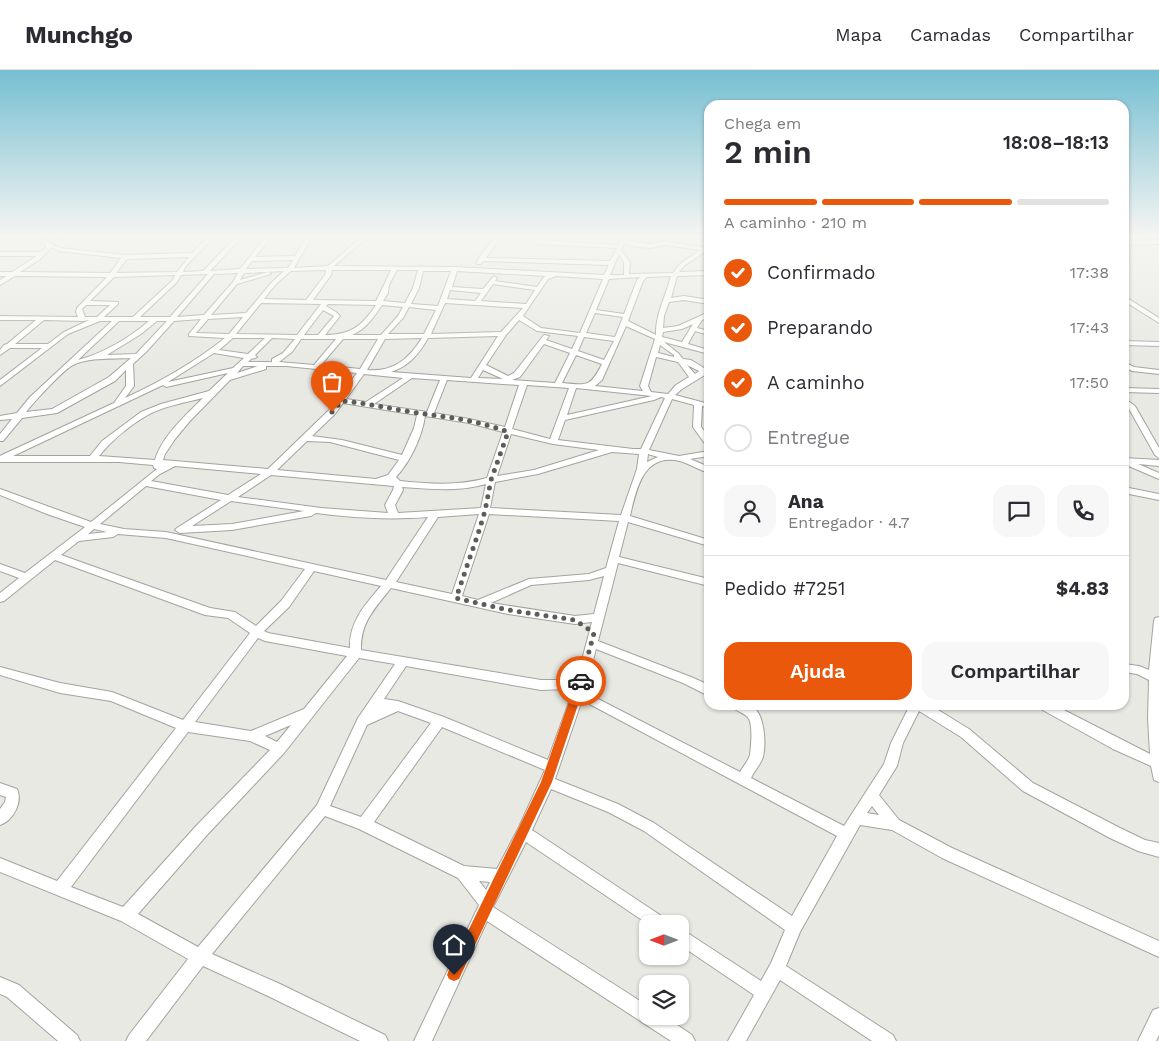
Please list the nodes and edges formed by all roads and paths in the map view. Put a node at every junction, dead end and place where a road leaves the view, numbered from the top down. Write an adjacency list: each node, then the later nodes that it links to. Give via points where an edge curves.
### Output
1 (107, 280): 26 (street)
2 (174, 280): 41 (street)
3 (202, 280): 45 (street)
4 (237, 280): 16 (street)
5 (245, 280): 16 (street)
6 (277, 280): 21 (street)
7 (324, 280): 24 (street)
8 (389, 280): 27 (street)
9 (418, 280): 28 (street)
10 (451, 280): 17 (street)
11 (543, 280): 18 (street)
12 (606, 280): 32 (street)
13 (639, 280): 46 (street)
14 (670, 280): 20 (street)
15 (491, 282): 18 (street); 19 (street)
16 (235, 283): 34 (street)
17 (448, 288): 19 (street); 29 (street)
18 (538, 289): 31 (street)
19 (484, 291): 25 (street)
20 (667, 300): 22 (street, via 684,298); 62 (street, via 661,316)
21 (260, 301): 24 (street); 33 (street)
22 (704, 301)
23 (1129, 301): 48 (street)
24 (308, 302): 30 (street)
25 (477, 302): 29 (street); 31 (street)
26 (84, 303): 39 (street, via 79,312); 44 (street, via 116,303)
27 (380, 303): 28 (street); 30 (street); 57 (street, via 358,330)
28 (408, 304): 29 (street); 58 (street, via 402,317)
29 (442, 304): 53 (street)
30 (324, 305): 56 (street, via 337,316); 61 (street)
31 (528, 306): 43 (street)
32 (592, 311): 46 (street); 60 (street)
33 (249, 315): 34 (street); 54 (street)
34 (208, 316): 45 (street); 54 (street, via 191,335)
35 (704, 317): 47 (street)
36 (0, 318): 37 (street)
37 (8, 318): 38 (street); 49 (street)
38 (42, 318): 39 (street); 69 (street)
39 (83, 318): 44 (street)
40 (118, 318): 41 (street); 44 (street); 82 (street)
41 (135, 318): 42 (street)
42 (155, 318): 45 (street); 77 (street, via 139,333)
43 (519, 318): 51 (street, via 536,330); 59 (street)
44 (98, 319): 70 (street, via 74,328)
45 (172, 319): 76 (street)
46 (626, 319): 62 (street, via 636,329); 63 (street)
47 (700, 319): 50 (street); 62 (street)
48 (1159, 321)
49 (0, 324)
50 (694, 329): 52 (street); 66 (street)
51 (548, 332): 60 (street); 64 (street)
52 (704, 332)
53 (427, 335): 58 (street); 59 (street); 86 (street)
54 (231, 336): 55 (street); 72 (street)
55 (271, 336): 61 (street); 78 (street)
56 (320, 336): 57 (street); 61 (street)
57 (342, 336): 58 (street); 88 (street)
58 (383, 336): 91 (street)
59 (499, 336): 89 (street)
60 (582, 336): 63 (street); 73 (street)
61 (301, 337): 79 (street, via 291,350)
62 (659, 338): 66 (street); 75 (street); 80 (street)
63 (618, 339): 81 (street)
64 (542, 341): 73 (street); 100 (street)
65 (1129, 343): 67 (street)
66 (684, 344): 71 (street)
67 (1159, 344)
68 (0, 346): 69 (street)
69 (8, 346): 70 (street); 74 (street)
70 (50, 346): 104 (street)
71 (704, 350)
72 (213, 351): 78 (street); 106 (street)
73 (574, 351): 81 (street); 103 (street)
74 (0, 353)
75 (653, 354): 80 (street); 109 (street)
76 (139, 356): 77 (street); 83 (street)
77 (98, 357): 82 (street)
78 (251, 357): 79 (street); 87 (street)
79 (275, 361): 85 (street)
80 (681, 361): 94 (street); 94 (street, via 692,364)
81 (606, 363): 101 (street)
82 (70, 364): 125 (street)
83 (130, 364): 120 (street, via 130,386); 125 (street, via 106,383 60,408)
84 (267, 364): 85 (street); 87 (street); 96 (street, via 246,374)
85 (286, 364): 88 (street)
86 (403, 365): 92 (street); 95 (street)
87 (240, 366): 96 (street); 106 (street)
88 (317, 366): 91 (street)
89 (482, 366): 98 (street); 99 (street)
90 (1129, 367): 93 (street)
91 (362, 370): 92 (street); 116 (street)
92 (383, 372): 95 (street)
93 (1159, 372)
94 (701, 373): 114 (street)
95 (407, 376): 97 (street); 118 (street)
96 (226, 378): 113 (street)
97 (444, 378): 98 (street); 123 (street)
98 (473, 380): 99 (street)
99 (507, 380): 100 (street)
100 (520, 380): 102 (street); 112 (street)
101 (598, 380): 107 (street); 108 (street)
102 (539, 383): 103 (street); 112 (street)
103 (558, 384): 105 (street)
104 (1, 385)
105 (574, 386): 107 (street); 126 (street)
106 (155, 387): 120 (street)
107 (588, 387): 108 (street)
108 (607, 389): 109 (street)
109 (646, 390): 114 (street)
110 (1129, 390): 111 (street)
111 (1159, 391)
112 (521, 392): 127 (street)
113 (212, 393): 137 (street, via 144,414 105,442); 146 (street, via 179,427)
114 (665, 395): 117 (street); 126 (street); 139 (street)
115 (1129, 396): 122 (street)
116 (342, 401): 118 (street); 129 (street)
117 (698, 403): 121 (street); 128 (street, via 697,427)
118 (368, 404): 123 (street)
119 (1129, 404): 122 (street)
120 (115, 405): 141 (street)
121 (704, 405)
122 (1132, 406): 134 (street)
123 (426, 414): 127 (street); 138 (street)
124 (0, 418): 125 (street)
125 (17, 418): 130 (street)
126 (563, 418): 131 (street)
127 (510, 428): 131 (street); 151 (street)
128 (704, 436)
129 (305, 438): 138 (street, via 337,441); 148 (street)
130 (0, 439)
131 (553, 442): 132 (street)
132 (609, 450): 139 (street); 151 (street, via 561,465)
133 (704, 454): 140 (street)
134 (1159, 455)
135 (704, 456): 145 (street)
136 (668, 457): 139 (street); 139 (street, via 653,461); 140 (street)
137 (93, 458): 141 (street); 146 (street)
138 (404, 458): 150 (street)
139 (640, 458): 162 (street)
140 (679, 458): 145 (street)
141 (1, 459)
142 (1129, 461): 144 (street)
143 (1129, 463): 149 (street)
144 (1159, 463)
145 (696, 464): 147 (street)
146 (157, 467): 148 (street, via 175,463); 152 (street)
147 (704, 468)
148 (270, 472): 150 (street, via 376,482); 156 (street)
149 (1159, 476)
150 (395, 480): 151 (street, via 458,487); 160 (street, via 398,490 390,505)
151 (491, 480): 159 (street)
152 (145, 483): 156 (street); 164 (street)
153 (1129, 491): 155 (street)
154 (4, 494): 157 (street); 164 (street)
155 (1159, 497)
156 (227, 498): 158 (street); 165 (street)
157 (0, 501)
158 (321, 511): 160 (street); 165 (street, via 232,527)
159 (485, 511): 162 (street); 163 (street); 178 (street)
160 (394, 516): 161 (street)
161 (406, 516): 163 (street); 163 (street)
162 (625, 518): 169 (street); 171 (street)
163 (427, 521): 176 (street)
164 (92, 526): 166 (street); 168 (street)
165 (180, 530): 167 (street)
166 (124, 532): 167 (street); 168 (street)
167 (166, 535): 173 (street)
168 (76, 538): 170 (street)
169 (704, 542)
170 (53, 556): 174 (street); 183 (street, via 209,612 231,616)
171 (613, 564): 175 (street); 179 (street, via 589,577 530,582); 180 (street)
172 (0, 567): 174 (street)
173 (312, 567): 176 (street); 183 (street)
174 (26, 577): 177 (street)
175 (704, 581)
176 (389, 583): 178 (street); 185 (street, via 372,601 358,625 354,641)
177 (0, 598)
178 (456, 598): 179 (street)
179 (480, 603): 181 (street)
180 (598, 617): 181 (street); 184 (street)
181 (575, 620): 184 (street)
182 (1159, 621): 187 (street)
183 (257, 637): 185 (street); 206 (street)
184 (593, 638): 191 (street); 193 (street)
185 (356, 653): 186 (street); 203 (street)
186 (403, 661): 191 (street, via 541,685 568,684); 195 (street)
187 (1157, 665): 188 (street); 192 (street)
188 (1129, 668)
189 (1129, 668): 192 (street)
190 (0, 671): 206 (street, via 60,688 112,697)
191 (582, 674): 194 (street)
192 (1154, 678): 210 (street)
193 (704, 688)
194 (579, 692): 196 (street); 198 (street)
195 (375, 702): 197 (street); 205 (street)
196 (596, 703): 198 (street); 211 (street)
197 (398, 706): 204 (street); 205 (street)
198 (573, 706): 209 (street)
199 (748, 710): 211 (street, via 757,727 756,757)
200 (914, 710): 214 (street, via 890,766)
201 (928, 710): 222 (street, via 965,733 1028,787 1115,833)
202 (1052, 710): 210 (street)
203 (310, 711): 207 (street); 208 (street)
204 (440, 721): 209 (street); 218 (street)
205 (362, 722): 215 (street)
206 (185, 726): 207 (street); 226 (street)
207 (252, 736): 208 (street)
208 (279, 749): 229 (street)
209 (552, 767): 212 (street)
210 (1158, 767)
211 (743, 779): 221 (street)
212 (546, 782): 220 (street); 230 (street, via 613,808 649,827)
213 (0, 789): 217 (street, via 12,793 14,798)
214 (872, 796): 216 (street); 219 (street)
215 (322, 809): 218 (street); 233 (street)
216 (856, 818): 219 (street); 221 (street)
217 (0, 819)
218 (364, 824): 224 (street)
219 (894, 824): 232 (street, via 947,853)
220 (524, 832): 225 (street); 228 (street)
221 (846, 834): 230 (street)
222 (1159, 850)
223 (0, 865): 226 (street)
224 (464, 873): 225 (street); 227 (street)
225 (502, 876): 227 (street)
226 (61, 888): 229 (street)
227 (485, 907): 237 (street); 240 (street)
228 (648, 915)
229 (126, 916): 233 (street)
230 (794, 927): 234 (street)
231 (689, 942): 236 (street)
232 (1159, 949)
233 (200, 957): 242 (street); 243 (street)
234 (777, 970): 236 (street); 246 (street)
235 (0, 985): 241 (street, via 13,991)
236 (764, 992): 245 (street)
237 (639, 1010)
238 (1159, 1016): 247 (street)
239 (662, 1025): 244 (street)
240 (426, 1040)
241 (71, 1041)
242 (135, 1041)
243 (379, 1041)
244 (686, 1041)
245 (737, 1041)
246 (887, 1041)
247 (1147, 1041)

